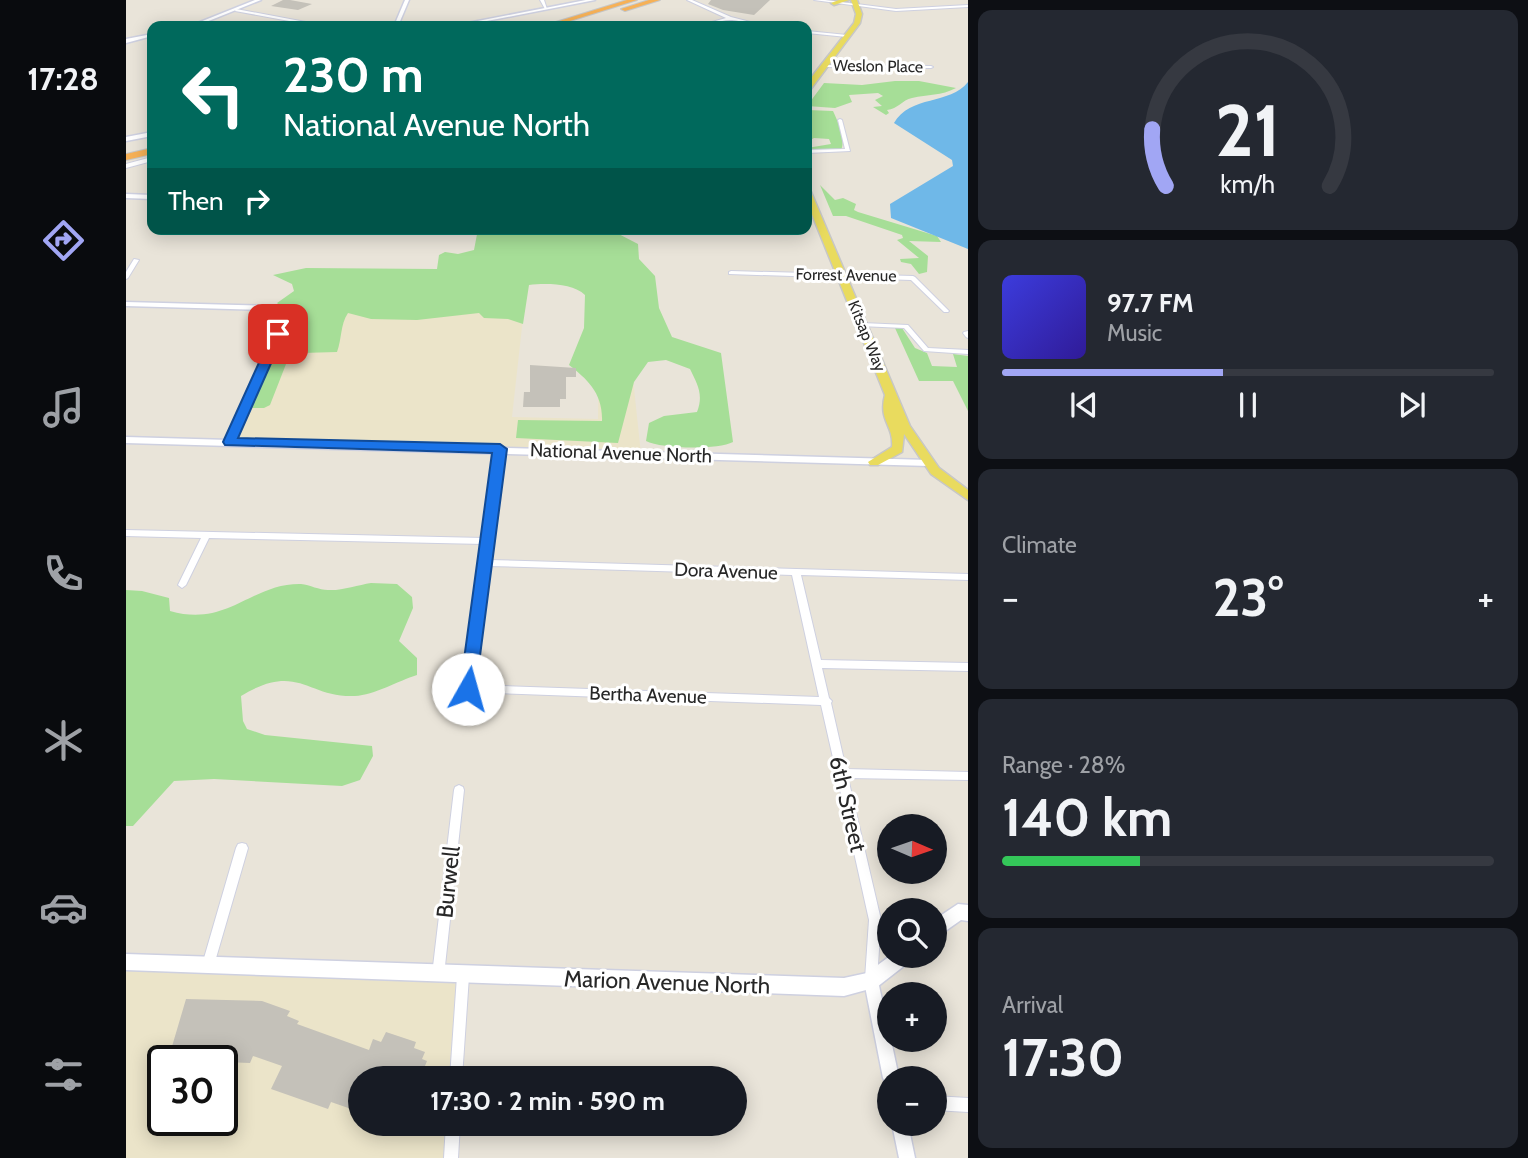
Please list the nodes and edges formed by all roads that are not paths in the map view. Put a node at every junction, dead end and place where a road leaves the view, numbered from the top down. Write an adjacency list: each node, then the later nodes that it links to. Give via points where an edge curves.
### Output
1 (259, 0): 16 (street)
2 (407, 0): 21 (street)
3 (542, 0): 15 (street)
4 (593, 0): 15 (street)
5 (607, 0): 23 (highway)
6 (634, 0): 24 (highway)
7 (648, 0): 17 (highway)
8 (657, 0): 17 (highway)
9 (816, 0): 12 (street)
10 (846, 0): 12 (main road)
11 (690, 2): 18 (street)
12 (834, 2): 13 (street)
13 (856, 3): 14 (street, via 896,10); 30 (main road, via 858,20)
14 (968, 6)
15 (546, 8): 22 (street)
16 (236, 10): 19 (street); 20 (street)
17 (592, 17): 25 (highway)
18 (730, 18): 26 (street); 27 (street)
19 (206, 21)
20 (295, 21)
21 (398, 21)
22 (480, 21)
23 (552, 21)
24 (564, 21)
25 (579, 21)
26 (720, 21)
27 (743, 21)
28 (812, 32): 30 (street)
29 (147, 36): 31 (street)
30 (847, 36): 32 (main road)
31 (126, 41)
32 (824, 66): 33 (street, Weslon Place); 34 (main road)
33 (931, 67)
34 (812, 82)
35 (840, 120): 40 (street, via 848,150)
36 (147, 135): 37 (street)
37 (126, 139)
38 (147, 146): 39 (highway)
39 (126, 151)
40 (812, 152)
41 (147, 160): 42 (street)
42 (126, 166)
43 (126, 197): 44 (street)
44 (147, 197)
45 (812, 212): 48 (main road, Kitsap Way)
46 (136, 260): 49 (street)
47 (731, 273): 48 (street, Forrest Avenue)
48 (842, 275): 51 (street, Forrest Avenue, via 913,278); 53 (main road, Kitsap Way)
49 (126, 277)
50 (126, 304): 52 (street, via 270,308)
51 (946, 311)
52 (286, 314): 57 (street)
53 (862, 325): 54 (street, via 906,326 926,350); 55 (main road, Kitsap Way)
54 (968, 352)
55 (891, 396): 59 (main road, via 888,415 899,437 898,449); 60 (main road, Kitsap Way)
56 (126, 440): 57 (main road)
57 (229, 442): 58 (main road, National Avenue North)
58 (500, 449): 59 (main road, National Avenue North); 66 (street)
59 (873, 462): 60 (main road, National Avenue North)
60 (929, 463): 61 (main road, Kitsap Way)
61 (939, 474): 62 (main road, Kitsap Way); 63 (main road, Kitsap Way, via 942,484)
62 (968, 496)
63 (968, 507)
64 (126, 533): 65 (street)
65 (208, 534): 66 (street); 70 (street)
66 (488, 541): 67 (street)
67 (484, 563): 68 (street, Dora Avenue); 73 (street, Bertha Avenue, via 468,689)
68 (796, 573): 69 (street, Dora Avenue); 71 (street, 6th Street)
69 (968, 577)
70 (182, 585)
71 (819, 664): 72 (street); 73 (street, 6th Street)
72 (968, 667)
73 (827, 701): 74 (street, 6th Street)
74 (841, 773): 75 (street); 85 (street, 6th Street, via 875,920)
75 (968, 776)
76 (459, 790): 83 (street, Burwell)
77 (242, 848): 81 (street)
78 (968, 913): 79 (main road, via 958,912)
79 (947, 921)
80 (126, 962): 81 (main road)
81 (208, 967): 83 (main road)
82 (888, 968): 85 (main road)
83 (439, 975): 84 (main road, Marion Avenue North)
84 (463, 976): 85 (main road, Marion Avenue North, via 844,987); 86 (street)
85 (871, 981): 87 (street, 6th Street)
86 (457, 1066)
87 (889, 1066)
88 (947, 1104): 89 (street)
89 (968, 1105)
90 (452, 1136): 92 (street)
91 (902, 1136): 93 (street)
92 (451, 1158)
93 (907, 1158)

